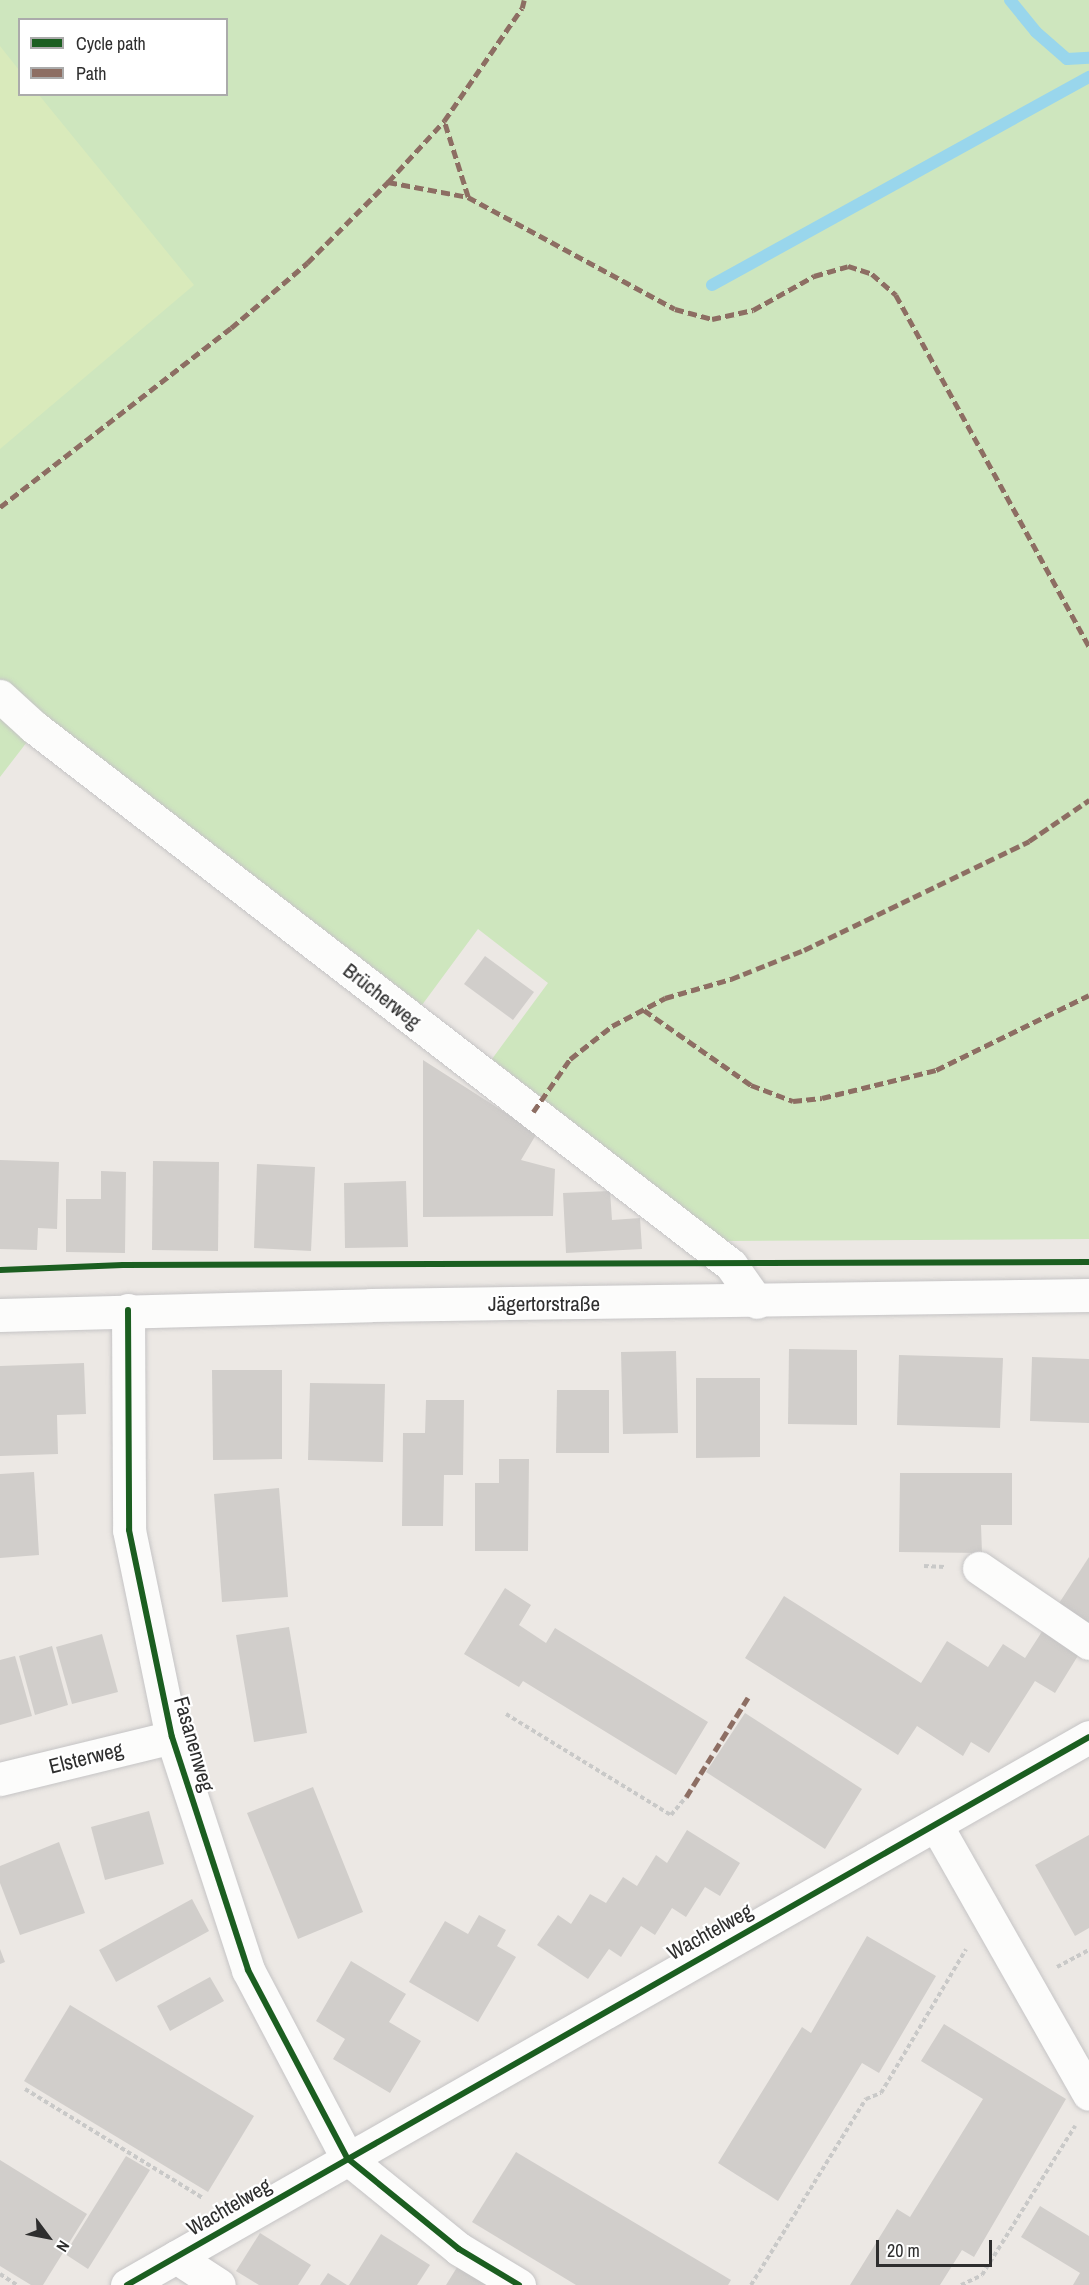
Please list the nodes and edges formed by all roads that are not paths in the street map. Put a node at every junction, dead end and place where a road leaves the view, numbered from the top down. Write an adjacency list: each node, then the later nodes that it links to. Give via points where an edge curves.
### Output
1 (0, 696): 3 (street, Brücherweg, via 34,727 731,1265)
2 (1089, 1295): 3 (street, Jägertorstraße)
3 (757, 1302): 4 (street, Jägertorstraße)
4 (128, 1310): 5 (street, Jägertorstraße); 8 (street, Fasanenweg, via 129,1530)
5 (0, 1315)
6 (979, 1568): 7 (street)
7 (1089, 1643)
8 (172, 1737): 10 (street, Elsterweg); 13 (street, Fasanenweg, via 248,1970)
9 (1089, 1737): 11 (street, Wachtelweg)
10 (0, 1779)
11 (936, 1825): 12 (street, via 989,1919); 13 (street, Wachtelweg)
12 (1084, 2107)
13 (347, 2158): 14 (street, Wachtelweg); 17 (street, via 459,2249)
14 (176, 2257): 15 (street, Wachtelweg); 16 (street)
15 (127, 2285)
16 (219, 2285)
17 (519, 2285)

